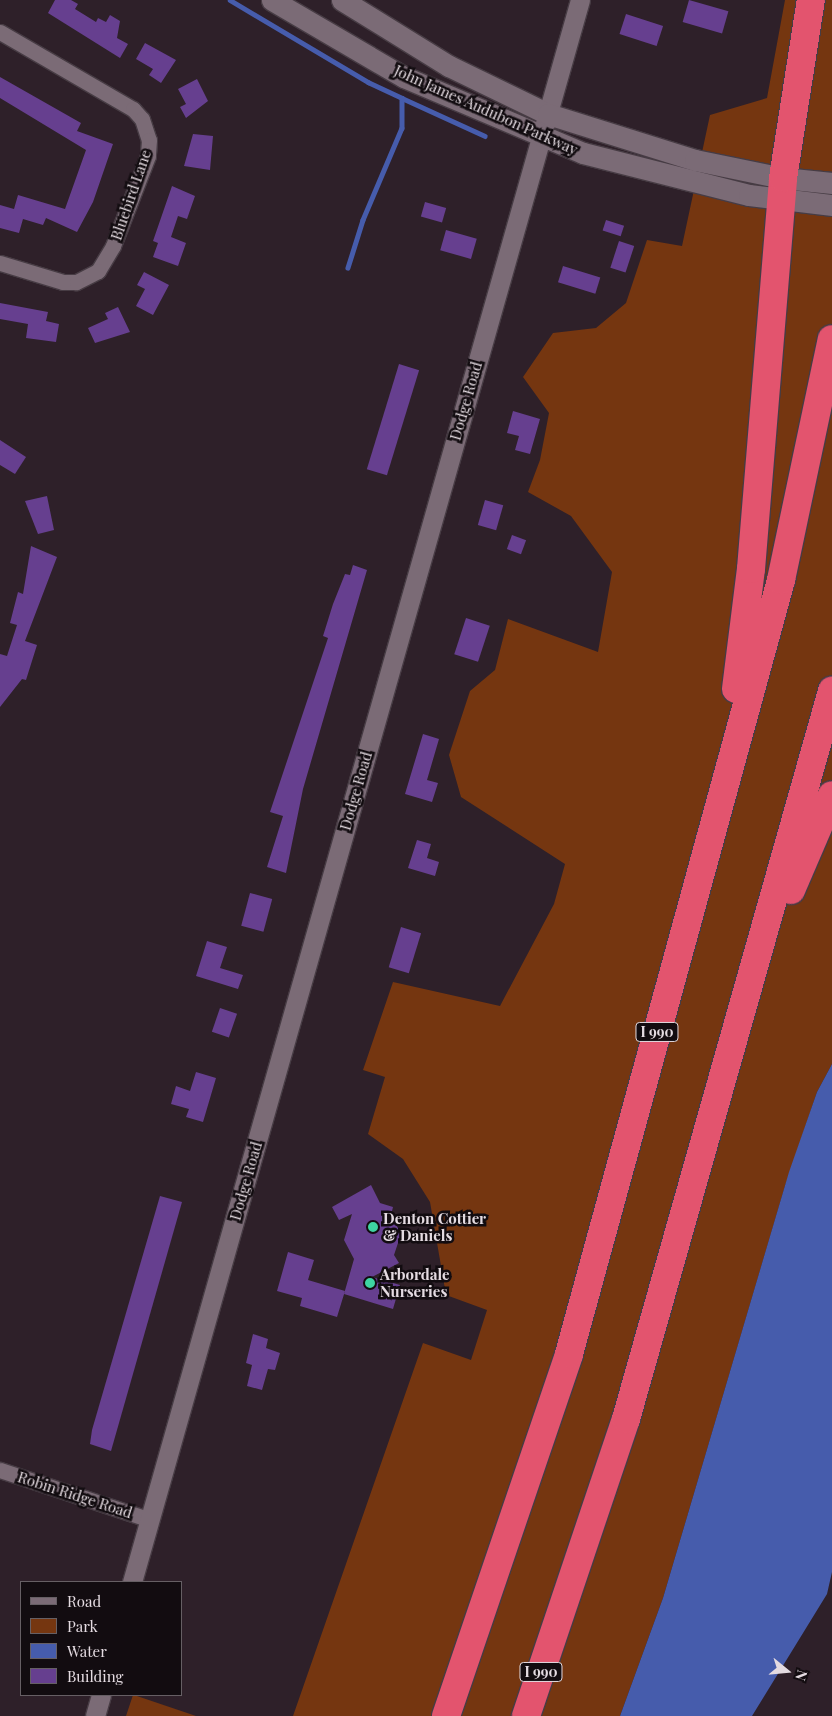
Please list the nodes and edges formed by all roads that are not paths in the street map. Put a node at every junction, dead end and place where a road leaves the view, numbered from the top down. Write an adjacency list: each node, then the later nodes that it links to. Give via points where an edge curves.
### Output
1 (272, 0): 7 (main road, John James Audubon Parkway, via 404,76)
2 (342, 0): 6 (main road, John James Audubon Parkway, via 449,66)
3 (580, 0): 6 (street, Dodge Road)
4 (811, 0): 9 (highway)
5 (0, 32): 11 (street, Bluebird Lane, via 133,109 142,119 150,140 148,156 113,246 98,271 82,280 63,282)
6 (548, 114): 7 (street, Dodge Road); 9 (main road, John James Audubon Parkway)
7 (541, 138): 9 (main road, John James Audubon Parkway, via 662,175); 18 (street, Dodge Road)
8 (832, 183): 9 (main road, John James Audubon Parkway)
9 (782, 189): 10 (main road, John James Audubon Parkway); 15 (highway, via 740,667 703,827)
10 (832, 205)
11 (0, 263)
12 (832, 339): 15 (highway, I 990, via 781,580)
13 (832, 691): 16 (highway, I 990)
14 (832, 794): 16 (highway)
15 (694, 899): 22 (highway, I 990, via 569,1354)
16 (748, 990): 23 (highway, I 990, via 626,1419)
17 (0, 1470): 18 (street, Robin Ridge Road)
18 (150, 1520): 19 (street, Dodge Road)
19 (132, 1581)
20 (101, 1696): 21 (street)
21 (95, 1716)
22 (446, 1716)
23 (526, 1716)

